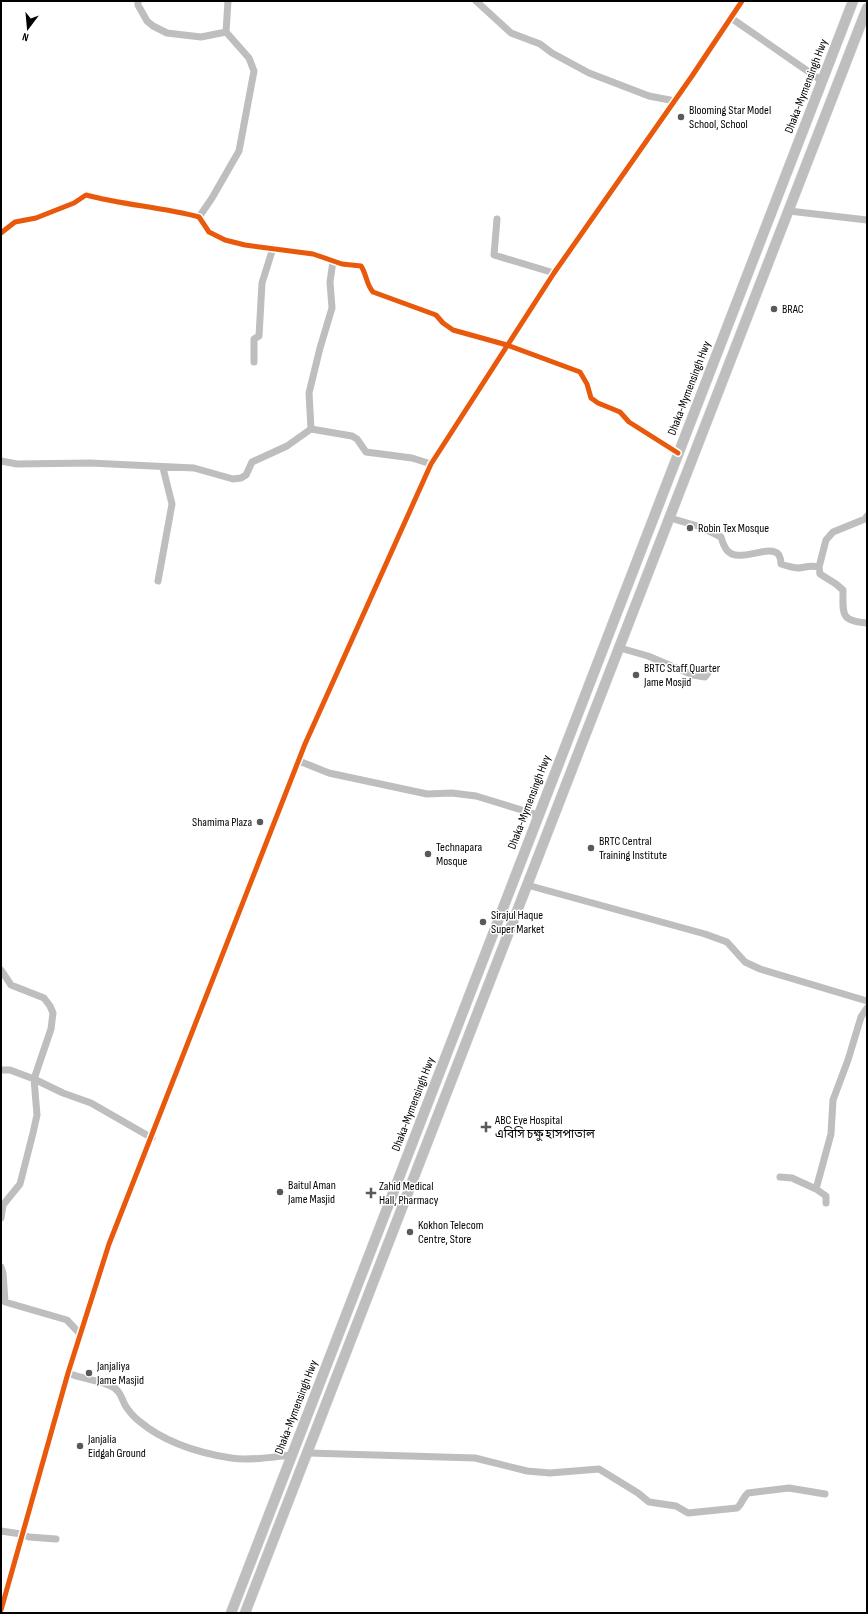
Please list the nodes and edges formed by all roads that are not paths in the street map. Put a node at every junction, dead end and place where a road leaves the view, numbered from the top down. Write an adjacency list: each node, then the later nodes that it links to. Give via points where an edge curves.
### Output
1 (138, 1): 8 (street, via 147,21 167,33 201,37)
2 (228, 1): 8 (street)
3 (476, 1): 10 (street, via 511,33 540,44 552,54 583,70 649,96)
4 (742, 1): 7 (street)
5 (853, 1): 9 (highway, Dhaka-Mymensingh Hwy)
6 (867, 8): 11 (highway)
7 (731, 18): 9 (street); 10 (street)
8 (226, 32): 12 (street, via 249,58 254,71 239,151)
9 (822, 80): 22 (highway, Dhaka-Mymensingh Hwy)
10 (675, 101): 18 (street)
11 (789, 211): 14 (street); 27 (highway)
12 (199, 217): 15 (street, via 109,202 86,195 74,203 36,218 14,222); 16 (street, via 209,232 224,240)
13 (497, 220): 18 (street, via 494,255)
14 (867, 220)
15 (1, 233)
16 (273, 248): 17 (street, via 313,254); 20 (street, via 262,283 259,336 254,339)
17 (333, 261): 19 (street, via 361,266 367,286 373,292 436,315 453,330); 21 (street, via 330,282 332,308 309,393)
18 (554, 273): 19 (street)
19 (507, 345): 22 (street, via 580,372 588,384 591,398 620,412 629,422); 24 (street)
20 (254, 362)
21 (311, 429): 24 (street, via 352,436 366,452 412,458); 25 (street, via 273,454 252,462 246,475 241,478 233,479 194,468)
22 (678, 453): 34 (highway, Dhaka-Mymensingh Hwy)
23 (1, 461): 25 (street, via 17,464 90,463)
24 (431, 464): 33 (street)
25 (163, 468): 29 (street, via 172,504)
26 (867, 516): 28 (street, via 833,532 826,540)
27 (670, 518): 28 (street, via 701,527 721,537 726,550 737,555 771,550 777,553 782,564 787,566); 31 (highway)
28 (819, 567): 30 (street, via 820,574 843,590 844,612 848,619 852,622)
29 (158, 581)
30 (867, 623)
31 (620, 648): 32 (street, via 648,656 693,675 705,677); 35 (highway)
32 (708, 673)
33 (299, 761): 34 (street, via 329,773 427,794 452,793 476,796); 41 (street)
34 (538, 815): 51 (highway, Dhaka-Mymensingh Hwy)
35 (527, 885): 37 (street, via 705,934 727,942 746,962 760,969); 50 (highway)
36 (1, 970): 40 (street, via 11,985 44,998 53,1013 51,1029)
37 (867, 1001)
38 (867, 1008): 43 (street, via 861,1017 833,1100 831,1134)
39 (1, 1070): 40 (street, via 10,1070)
40 (34, 1078): 41 (street, via 63,1093 92,1103); 45 (street, via 37,1115 34,1133 20,1184 3,1205)
41 (152, 1138): 48 (street, via 109,1244)
42 (780, 1177): 43 (street, via 792,1178)
43 (816, 1189): 44 (street, via 826,1196)
44 (826, 1203)
45 (1, 1218)
46 (1, 1267): 47 (street)
47 (3, 1302): 48 (street, via 67,1320)
48 (80, 1334): 49 (street)
49 (68, 1373): 51 (street, via 111,1386 120,1392 136,1419 176,1444 231,1458 252,1459); 54 (street)
50 (308, 1453): 52 (street, via 475,1458 527,1471 550,1473 600,1469 649,1502 676,1506 688,1513 737,1508 748,1493 789,1488); 58 (highway)
51 (291, 1455): 57 (highway, Dhaka-Mymensingh Hwy)
52 (825, 1494)
53 (1, 1532): 54 (street)
54 (22, 1535): 55 (street); 56 (street)
55 (56, 1539)
56 (1, 1610)
57 (231, 1613)
58 (245, 1613)

